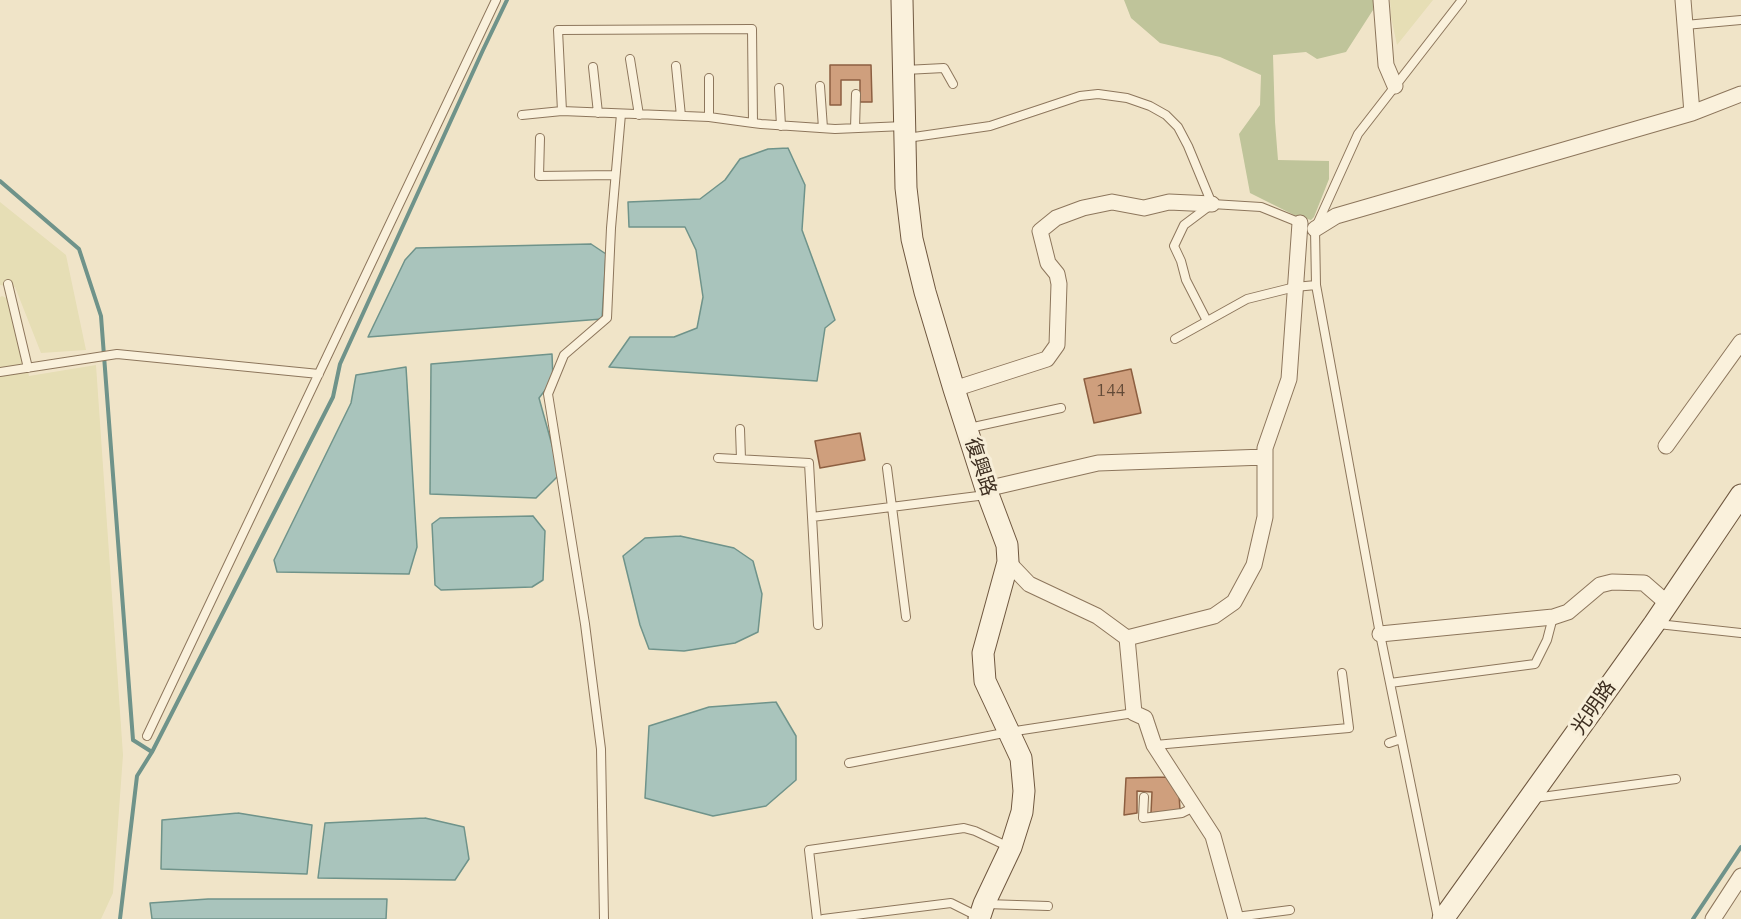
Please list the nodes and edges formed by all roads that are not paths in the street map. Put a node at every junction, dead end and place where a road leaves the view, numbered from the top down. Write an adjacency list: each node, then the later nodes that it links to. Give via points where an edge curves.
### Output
1 (496, 0): 44 (lane)
2 (902, 0): 11 (street, 復興路)
3 (1381, 0): 15 (street, via 1386,65)
4 (1462, 0): 15 (lane)
5 (1683, 0): 7 (street)
6 (1741, 20): 7 (lane)
7 (1685, 24): 21 (street)
8 (630, 59): 23 (lane)
9 (676, 66): 25 (lane)
10 (593, 67): 20 (lane)
11 (904, 70): 13 (lane, via 944,68); 31 (street, 復興路)
12 (709, 78): 26 (lane)
13 (953, 84)
14 (820, 86): 29 (lane)
15 (1395, 86): 35 (lane, via 1358,134)
16 (779, 88): 28 (lane)
17 (856, 94): 30 (lane)
18 (1741, 94): 21 (street)
19 (562, 111): 20 (lane); 24 (lane); 27 (lane, via 558,30 752,29)
20 (597, 113): 22 (lane)
21 (1692, 113): 35 (street)
22 (621, 114): 23 (lane); 33 (lane)
23 (639, 114): 25 (lane)
24 (522, 115)
25 (681, 116): 26 (lane)
26 (710, 117): 27 (lane)
27 (753, 123): 28 (lane)
28 (781, 126): 29 (lane)
29 (823, 128): 30 (lane)
30 (855, 128): 31 (lane)
31 (905, 132): 34 (lane, via 990,126 1080,96 1127,98 1166,114 1178,127); 45 (street, 復興路, via 912,239)
32 (540, 138): 33 (lane, via 538,176)
33 (615, 175): 86 (lane, via 607,318 564,355 548,394 601,749)
34 (1212, 204): 35 (lane, via 1261,207); 39 (lane, via 1184,225 1174,246); 45 (street, via 1169,202 1144,208 1112,202 1056,218 1040,231 1048,263 1059,284 1057,345 1047,359)
35 (1308, 226): 37 (lane); 38 (street)
36 (8, 284): 42 (lane)
37 (1316, 285): 38 (lane); 65 (lane)
38 (1295, 287): 39 (lane, via 1247,299); 50 (street, via 1289,380)
39 (1207, 321): 40 (lane)
40 (1175, 339)
41 (1741, 342): 49 (street)
42 (28, 368): 43 (lane); 44 (lane, via 117,354)
43 (0, 372)
44 (320, 374): 71 (lane)
45 (954, 389): 47 (street, 復興路)
46 (1061, 408): 47 (lane)
47 (967, 428): 54 (street, 復興路)
48 (740, 429): 52 (lane)
49 (1666, 446)
50 (1265, 457): 54 (street, via 1098,463); 66 (street, via 1265,517 1254,565 1234,602 1214,616)
51 (718, 458): 52 (lane)
52 (741, 459): 57 (lane, via 809,463)
53 (887, 468): 56 (lane)
54 (987, 492): 56 (lane); 58 (street, 復興路, via 1007,545)
55 (1741, 495): 59 (street, 光明路)
56 (893, 507): 57 (lane); 60 (lane)
57 (812, 517): 63 (lane)
58 (1008, 562): 66 (street, via 1029,584 1097,616); 70 (street, 復興路, via 983,653 985,681)
59 (1667, 603): 61 (street, via 1644,583 1612,582 1600,585 1568,612); 62 (street, 光明路)
60 (906, 617)
61 (1552, 617): 65 (street); 68 (lane, via 1547,640 1535,664)
62 (1654, 624): 64 (lane); 78 (street, 光明路)
63 (818, 625)
64 (1741, 633)
65 (1380, 634): 68 (lane)
66 (1127, 638): 69 (street)
67 (1342, 673): 74 (lane, via 1349,728)
68 (1390, 683): 72 (lane)
69 (1134, 713): 70 (lane); 74 (street, via 1145,718)
70 (1009, 732): 75 (lane); 80 (street, 復興路, via 1021,758 1024,791)
71 (147, 736)
72 (1401, 739): 73 (lane); 89 (lane)
73 (1389, 743)
74 (1154, 745): 79 (street)
75 (849, 763)
76 (1676, 779): 78 (lane)
77 (1144, 797): 79 (lane, via 1143,818 1182,813)
78 (1530, 798): 89 (street, 光明路)
79 (1194, 807): 85 (street, via 1213,836)
80 (1011, 847): 84 (street, 復興路); 87 (lane, via 964,828 809,850)
81 (1741, 876): 90 (street)
82 (1048, 906): 84 (lane)
83 (1290, 910): 85 (lane)
84 (981, 913): 88 (lane, via 951,903)
85 (1236, 918)
86 (604, 919)
87 (817, 919)
88 (823, 919)
89 (1441, 919)
90 (1713, 919)

